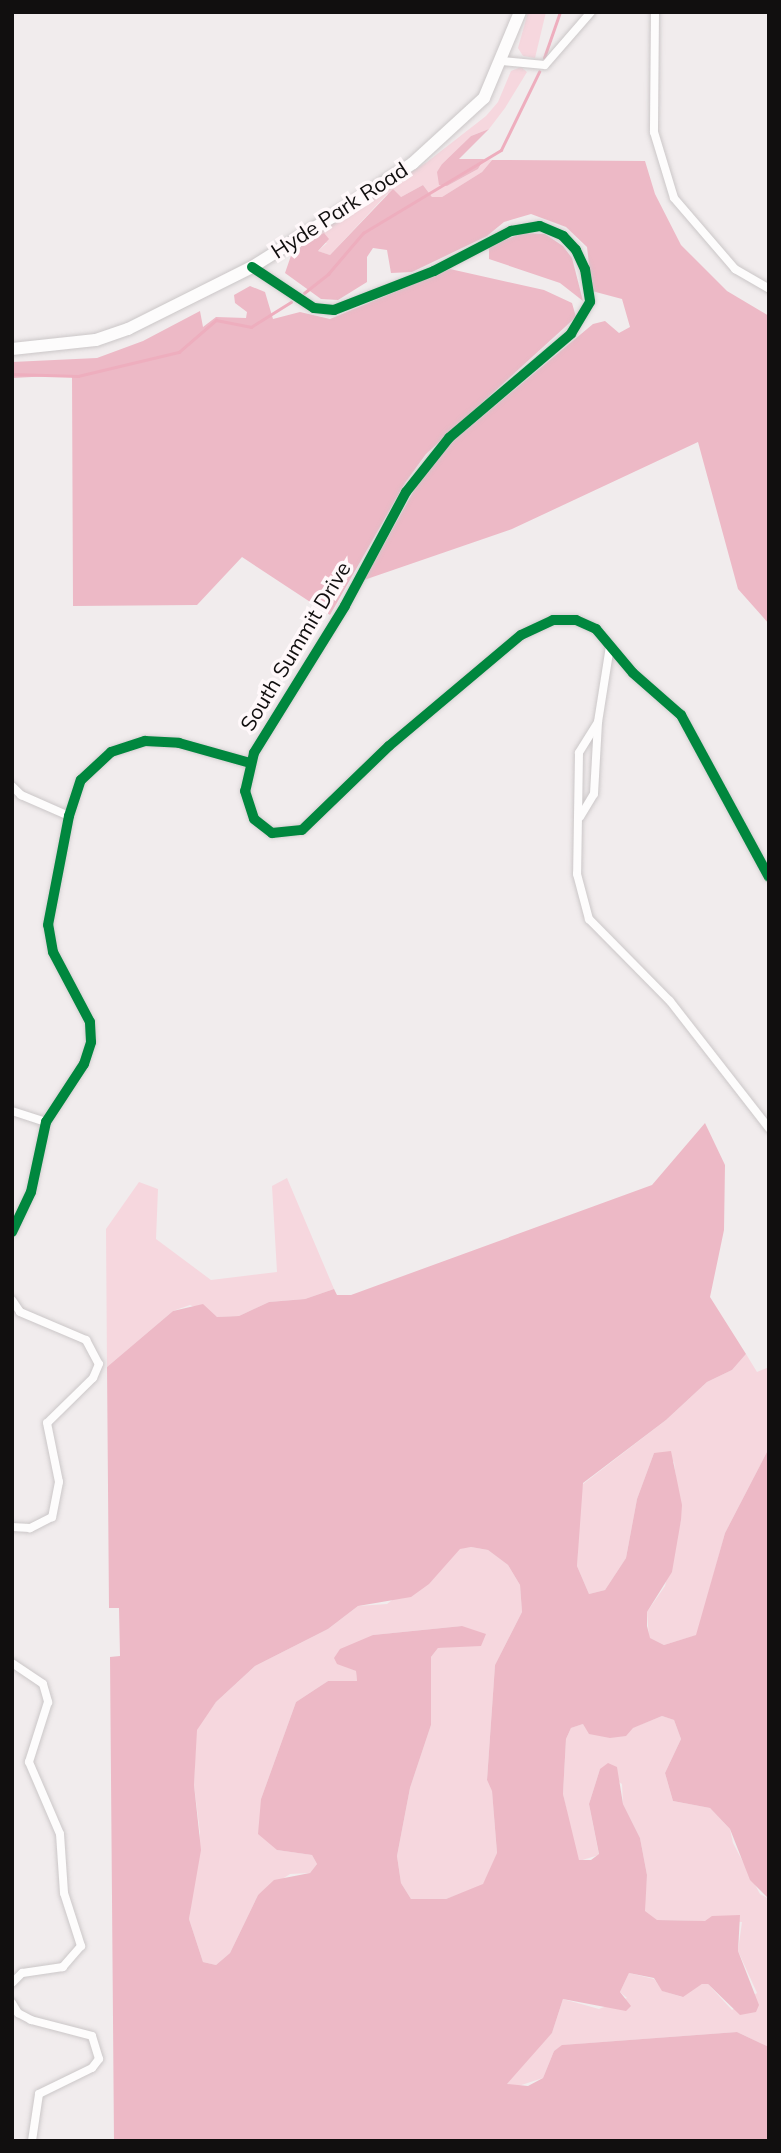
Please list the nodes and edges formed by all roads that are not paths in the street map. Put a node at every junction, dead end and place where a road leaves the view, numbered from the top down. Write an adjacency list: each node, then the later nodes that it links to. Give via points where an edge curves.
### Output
1 (520, 12): 4 (main road, Hyde Park Road)
2 (591, 12): 4 (street, via 545,65)
3 (655, 12): 6 (street, via 654,132 674,198 735,269)
4 (502, 61): 5 (main road, Hyde Park Road, via 484,98 413,163)
5 (252, 267): 7 (main road, Hyde Park Road, via 128,330 96,340); 10 (street, South Summit Drive, via 314,308 334,310 434,271 511,232 540,226 562,236 576,250 585,269 590,302 571,334 467,422 418,475)
6 (769, 289)
7 (12, 349)
8 (610, 646): 9 (street); 10 (street, South Summit Drive, via 596,629 576,620 553,620 521,635 295,833 272,833 249,813 245,791); 14 (street, South Summit Drive, via 632,673 681,715)
9 (598, 722): 13 (street, via 594,794); 13 (street, via 579,753)
10 (250, 763): 12 (street, via 167,740 133,744 92,765 81,780)
11 (12, 786): 12 (street, via 55,813)
12 (69, 816): 16 (street, via 48,925 53,952 90,1022 91,1042 84,1064)
13 (579, 820): 17 (street, via 577,874 589,919 670,1001)
14 (769, 877)
15 (12, 1111): 16 (street)
16 (46, 1122): 18 (street, via 31,1192)
17 (769, 1128)
18 (12, 1232)
19 (12, 1300): 20 (street, via 20,1312 86,1340 99,1364 93,1378 47,1423 58,1482 52,1517 30,1528)
20 (12, 1527)
21 (12, 1663): 22 (street, via 43,1684 48,1702 29,1762 60,1834 64,1894 81,1947 64,1967 22,1973)
22 (12, 1983)
23 (12, 2003): 24 (street, via 31,2020 92,2036 99,2059 92,2068 39,2094)
24 (32, 2141)

